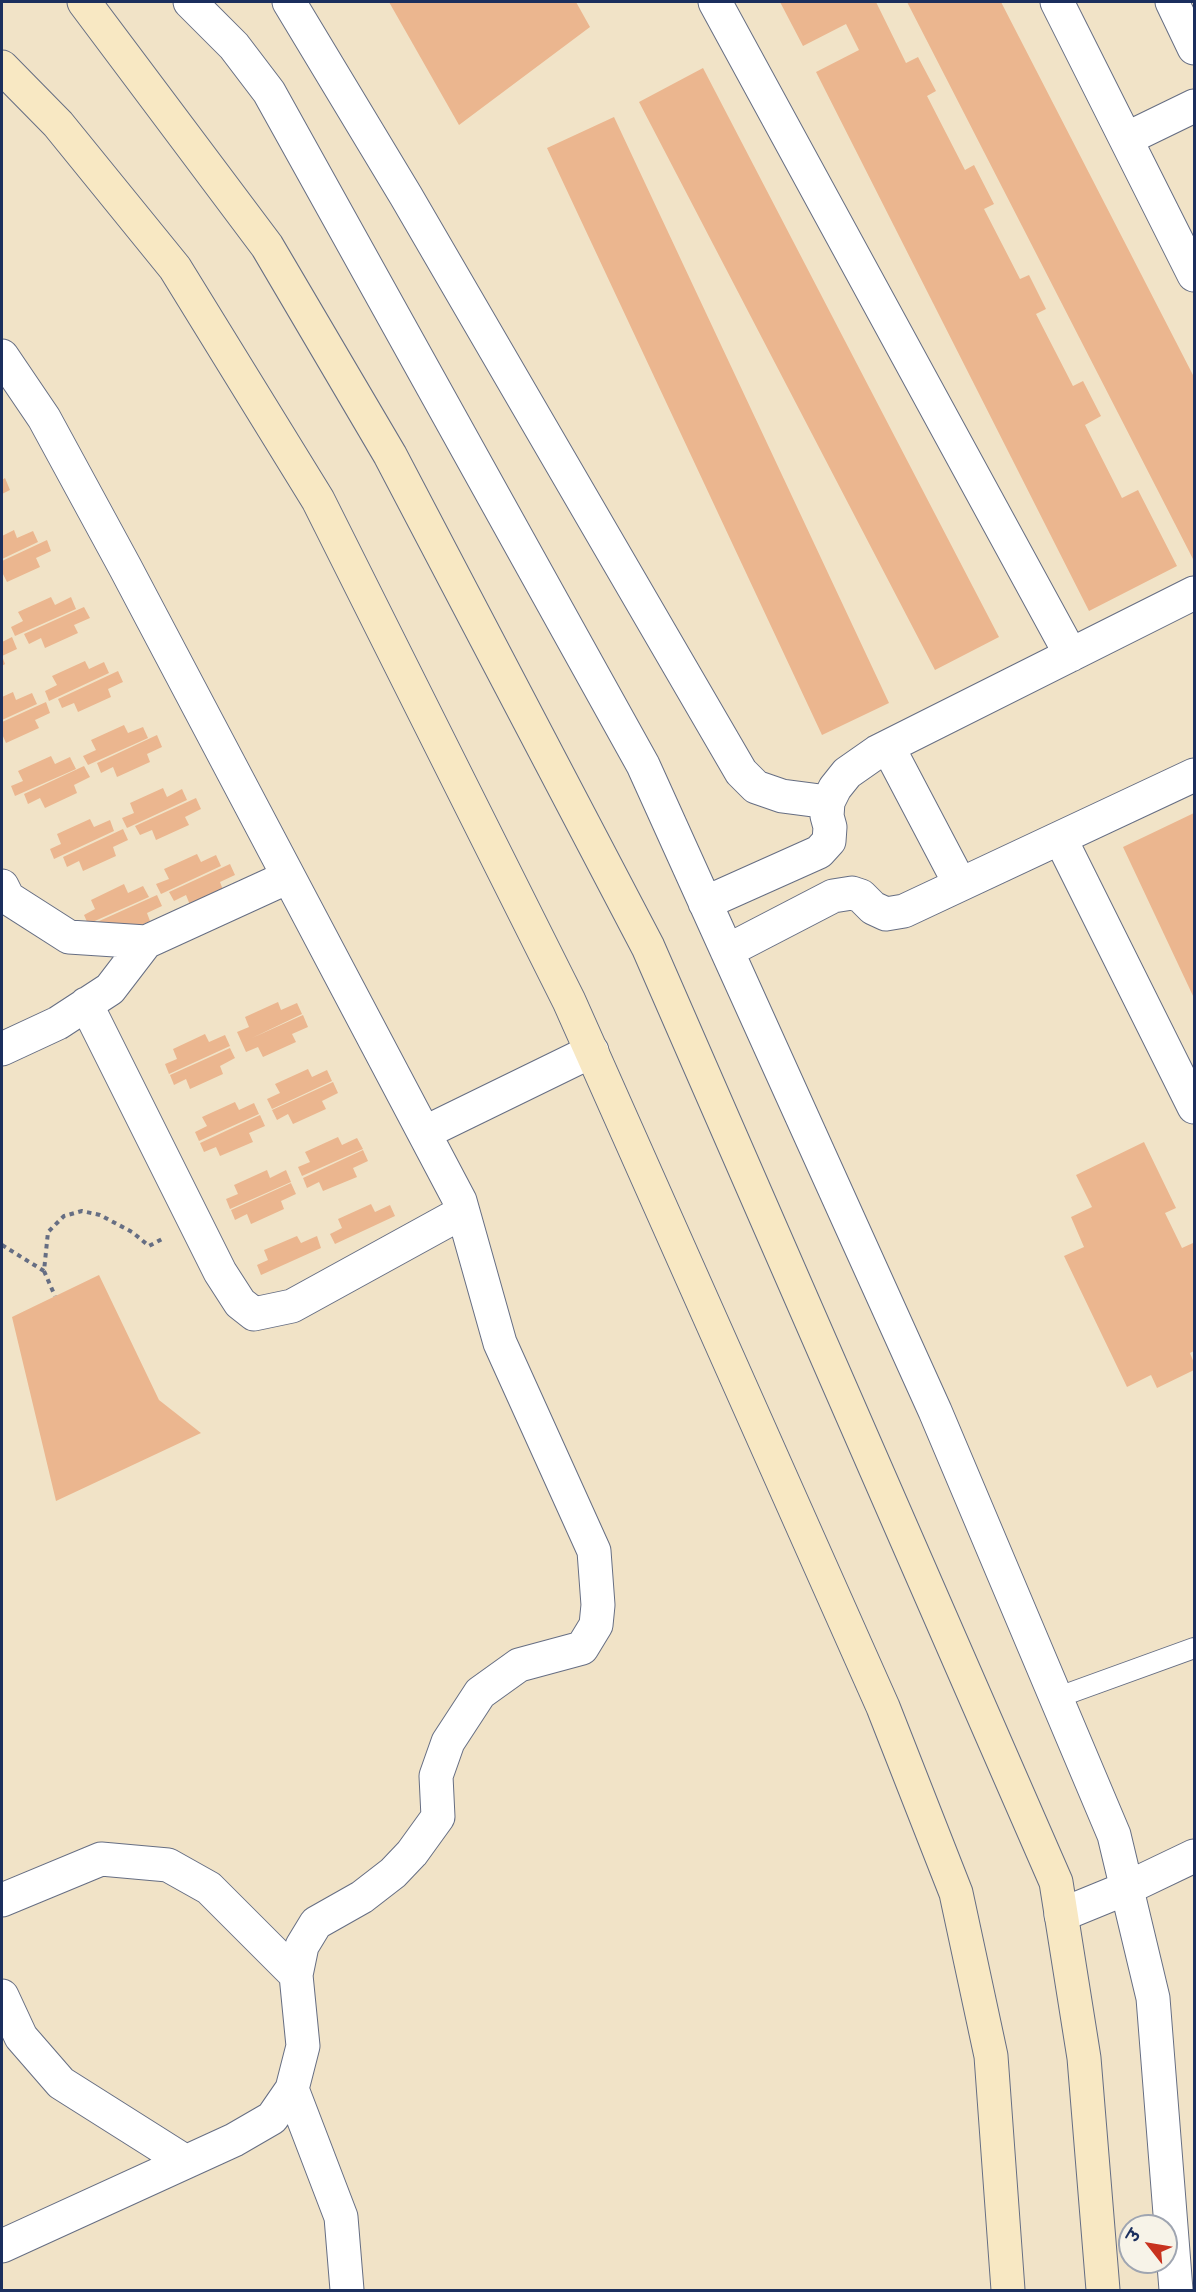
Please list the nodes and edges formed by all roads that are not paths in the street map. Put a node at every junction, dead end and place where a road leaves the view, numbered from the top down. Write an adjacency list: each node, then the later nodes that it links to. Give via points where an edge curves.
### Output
1 (84, 2): 36 (street, via 267,246 390,454 648,947 1056,1882)
2 (190, 2): 22 (street, via 234,46 269,92 643,765)
3 (289, 2): 17 (street, via 741,772 756,787 782,796)
4 (715, 2): 14 (street)
5 (1057, 2): 10 (street)
6 (1172, 2): 7 (street)
7 (1194, 48)
8 (2, 67): 27 (street, via 58,124 175,268 318,500)
9 (1194, 106): 10 (street)
10 (1126, 139): 11 (street)
11 (1194, 275)
12 (2, 356): 19 (street, via 49,428)
13 (1194, 593): 14 (street)
14 (1071, 655): 15 (street)
15 (888, 747): 17 (street, via 847,773); 20 (street)
16 (1194, 775): 18 (street)
17 (828, 802): 22 (street, via 829,841 819,852)
18 (1059, 838): 20 (street); 28 (street)
19 (288, 877): 23 (street); 29 (street)
20 (960, 884): 24 (street, via 904,911 886,914 861,896 833,896)
21 (2, 886): 23 (street, via 8,898 69,937)
22 (705, 903): 24 (street)
23 (146, 942): 25 (street, via 110,989)
24 (727, 951): 32 (street, via 935,1412)
25 (86, 1004): 26 (street, via 58,1023); 30 (street, via 220,1272 240,1303 254,1314 292,1306)
26 (2, 1049)
27 (592, 1051): 29 (street); 43 (street, via 883,1707 956,1893 990,2056)
28 (1194, 1107)
29 (424, 1133): 30 (street)
30 (463, 1212): 37 (street, via 500,1343 594,1551 596,1625 582,1648 519,1665 480,1693 448,1742 436,1776 438,1817 393,1874 316,1923 302,1946)
31 (1194, 1648): 32 (lane)
32 (1056, 1698): 34 (street, via 1114,1835)
33 (1194, 1856): 34 (street)
34 (1127, 1888): 36 (street); 45 (street, via 1153,1998)
35 (2, 1900): 37 (street, via 101,1859 168,1865 209,1888)
36 (1061, 1915): 44 (street, via 1084,2058)
37 (296, 1975): 39 (street, via 303,2046)
38 (2, 1996): 40 (street, via 21,2037 62,2083)
39 (292, 2089): 40 (street, via 272,2118); 42 (street, via 341,2217)
40 (186, 2162): 41 (street)
41 (2, 2247)
42 (347, 2290)
43 (1008, 2290)
44 (1103, 2290)
45 (1176, 2290)

